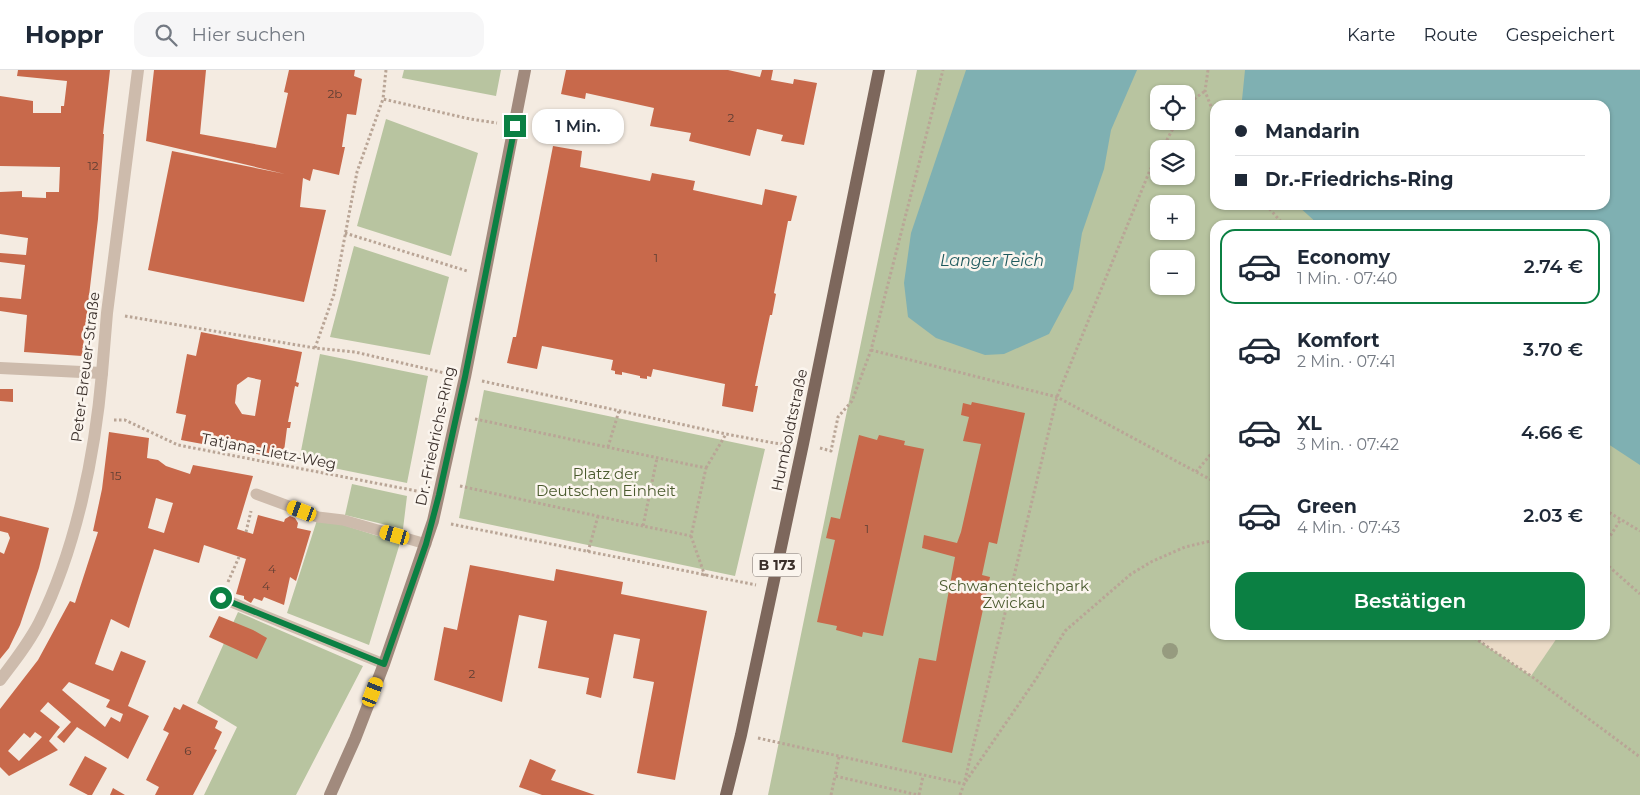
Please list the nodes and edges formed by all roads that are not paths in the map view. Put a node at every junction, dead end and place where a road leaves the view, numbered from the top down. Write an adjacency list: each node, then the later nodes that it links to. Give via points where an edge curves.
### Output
1 (138, 70): 5 (street, Peter-Breuer-Straße)
2 (526, 70): 7 (main road, Dr.-Friedrichs-Ring, via 457,416)
3 (879, 70): 12 (main road, Humboldtstraße / B 173, via 803,444)
4 (0, 368): 5 (street)
5 (102, 373): 10 (street, Peter-Breuer-Straße, via 98,419 61,574 38,624)
6 (256, 494): 7 (lane, via 318,517 343,520)
7 (426, 544): 9 (main road, Dr.-Friedrichs-Ring)
8 (221, 598): 9 (lane)
9 (384, 664): 11 (main road, Dr.-Friedrichs-Ring)
10 (0, 680)
11 (330, 795)
12 (726, 795)

